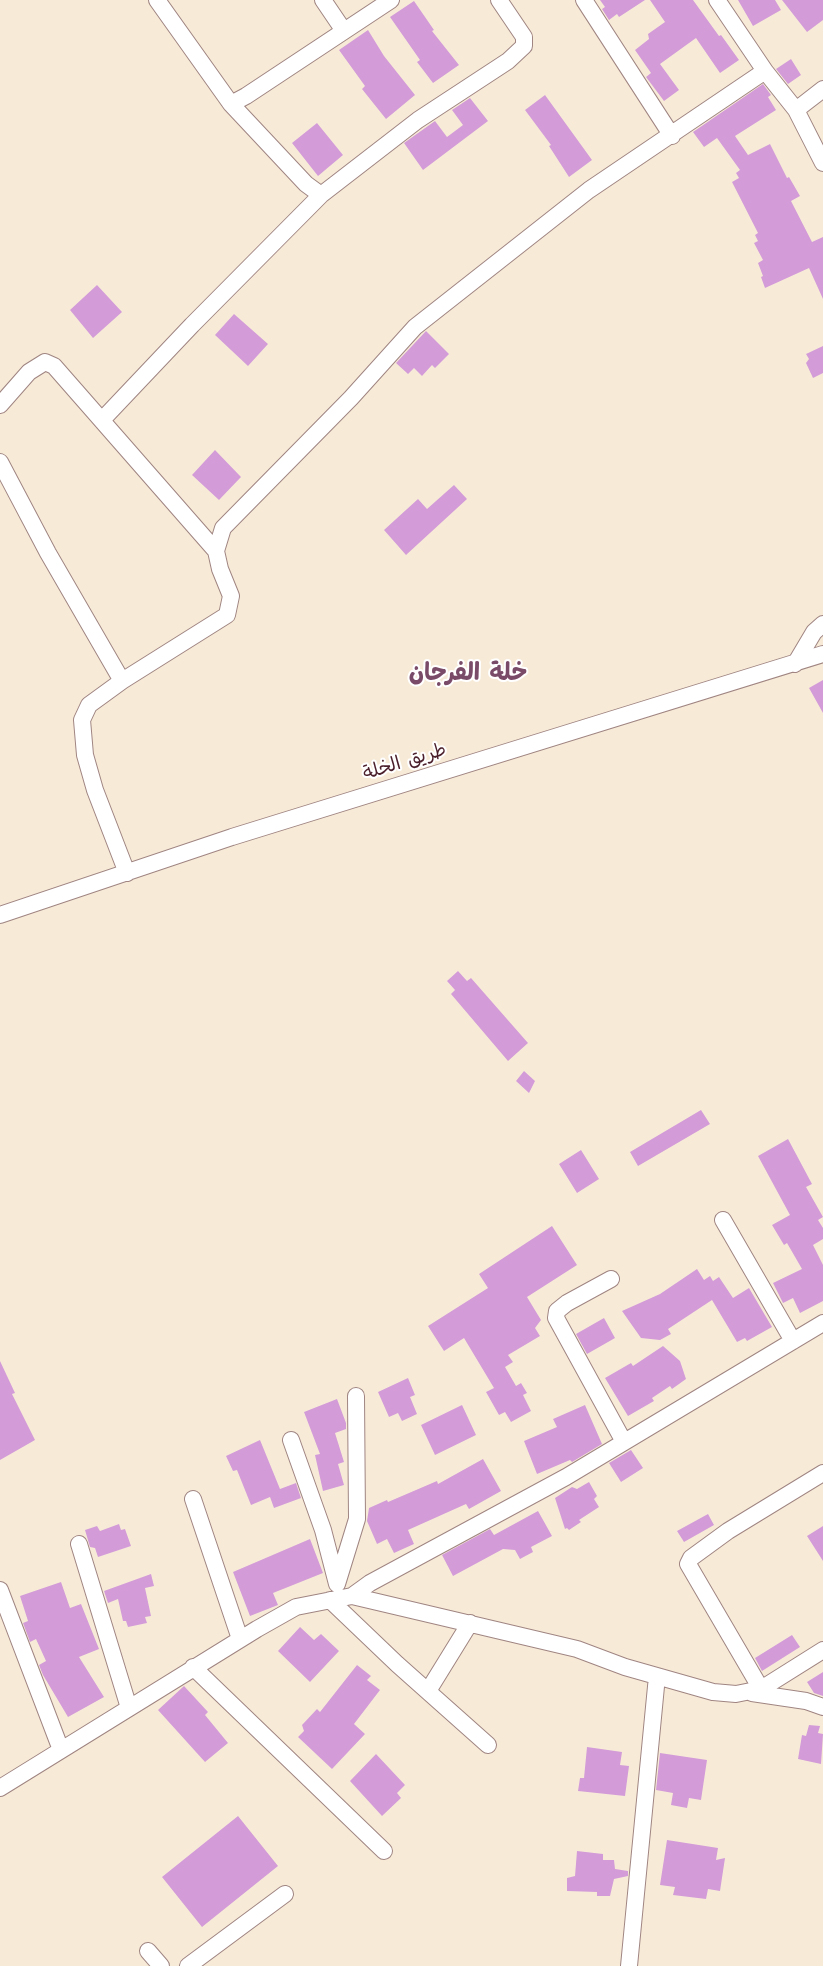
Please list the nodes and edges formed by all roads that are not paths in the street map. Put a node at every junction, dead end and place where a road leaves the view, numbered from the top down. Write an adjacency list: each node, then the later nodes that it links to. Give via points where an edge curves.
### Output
1 (157, 0): 10 (street)
2 (323, 0): 7 (street)
3 (391, 0): 7 (street)
4 (500, 0): 14 (street, via 524,37 524,46 508,61 418,120)
5 (584, 0): 12 (street)
6 (717, 0): 8 (street)
7 (344, 31): 10 (street)
8 (764, 71): 11 (street); 12 (street)
9 (823, 89): 11 (street)
10 (231, 104): 14 (street)
11 (796, 110): 13 (street)
12 (672, 136): 18 (street, via 589,190 414,327 351,398 223,528)
13 (823, 162)
14 (320, 195): 16 (street)
15 (0, 405): 16 (street, via 29,372 44,362 54,366)
16 (102, 420): 18 (street)
17 (0, 462): 22 (street)
18 (216, 551): 22 (street, via 232,596 227,615)
19 (823, 624): 21 (street, via 814,632)
20 (823, 654): 21 (street, طريق الخلة)
21 (796, 664): 23 (street, طريق الخلة)
22 (122, 681): 23 (street, via 89,705 82,720 85,754)
23 (127, 873): 24 (street, طريق الخلة)
24 (0, 915)
25 (723, 1220): 28 (street)
26 (611, 1279): 31 (street, via 567,1303 557,1312 556,1318)
27 (823, 1323): 28 (street)
28 (793, 1341): 31 (street)
29 (356, 1396): 36 (street, via 357,1519)
30 (291, 1440): 36 (street, via 324,1530)
31 (624, 1442): 36 (street, via 370,1583)
32 (823, 1473): 42 (street, via 728,1531 691,1558 688,1564)
33 (193, 1500): 38 (street)
34 (79, 1544): 45 (street)
35 (0, 1590): 47 (street)
36 (340, 1595): 37 (street); 38 (street, via 296,1607); 43 (street)
37 (470, 1623): 41 (street, via 577,1649); 43 (street)
38 (240, 1639): 40 (street)
39 (823, 1650): 42 (street)
40 (193, 1667): 45 (street); 49 (street)
41 (657, 1676): 42 (street, via 713,1692); 54 (street)
42 (755, 1690): 44 (street)
43 (428, 1691): 46 (street)
44 (823, 1707)
45 (128, 1708): 47 (street)
46 (488, 1745)
47 (61, 1750): 48 (street)
48 (0, 1788)
49 (384, 1851)
50 (285, 1894): 53 (street)
51 (148, 1951): 52 (street)
52 (161, 1966)
53 (188, 1966)
54 (629, 1966)

